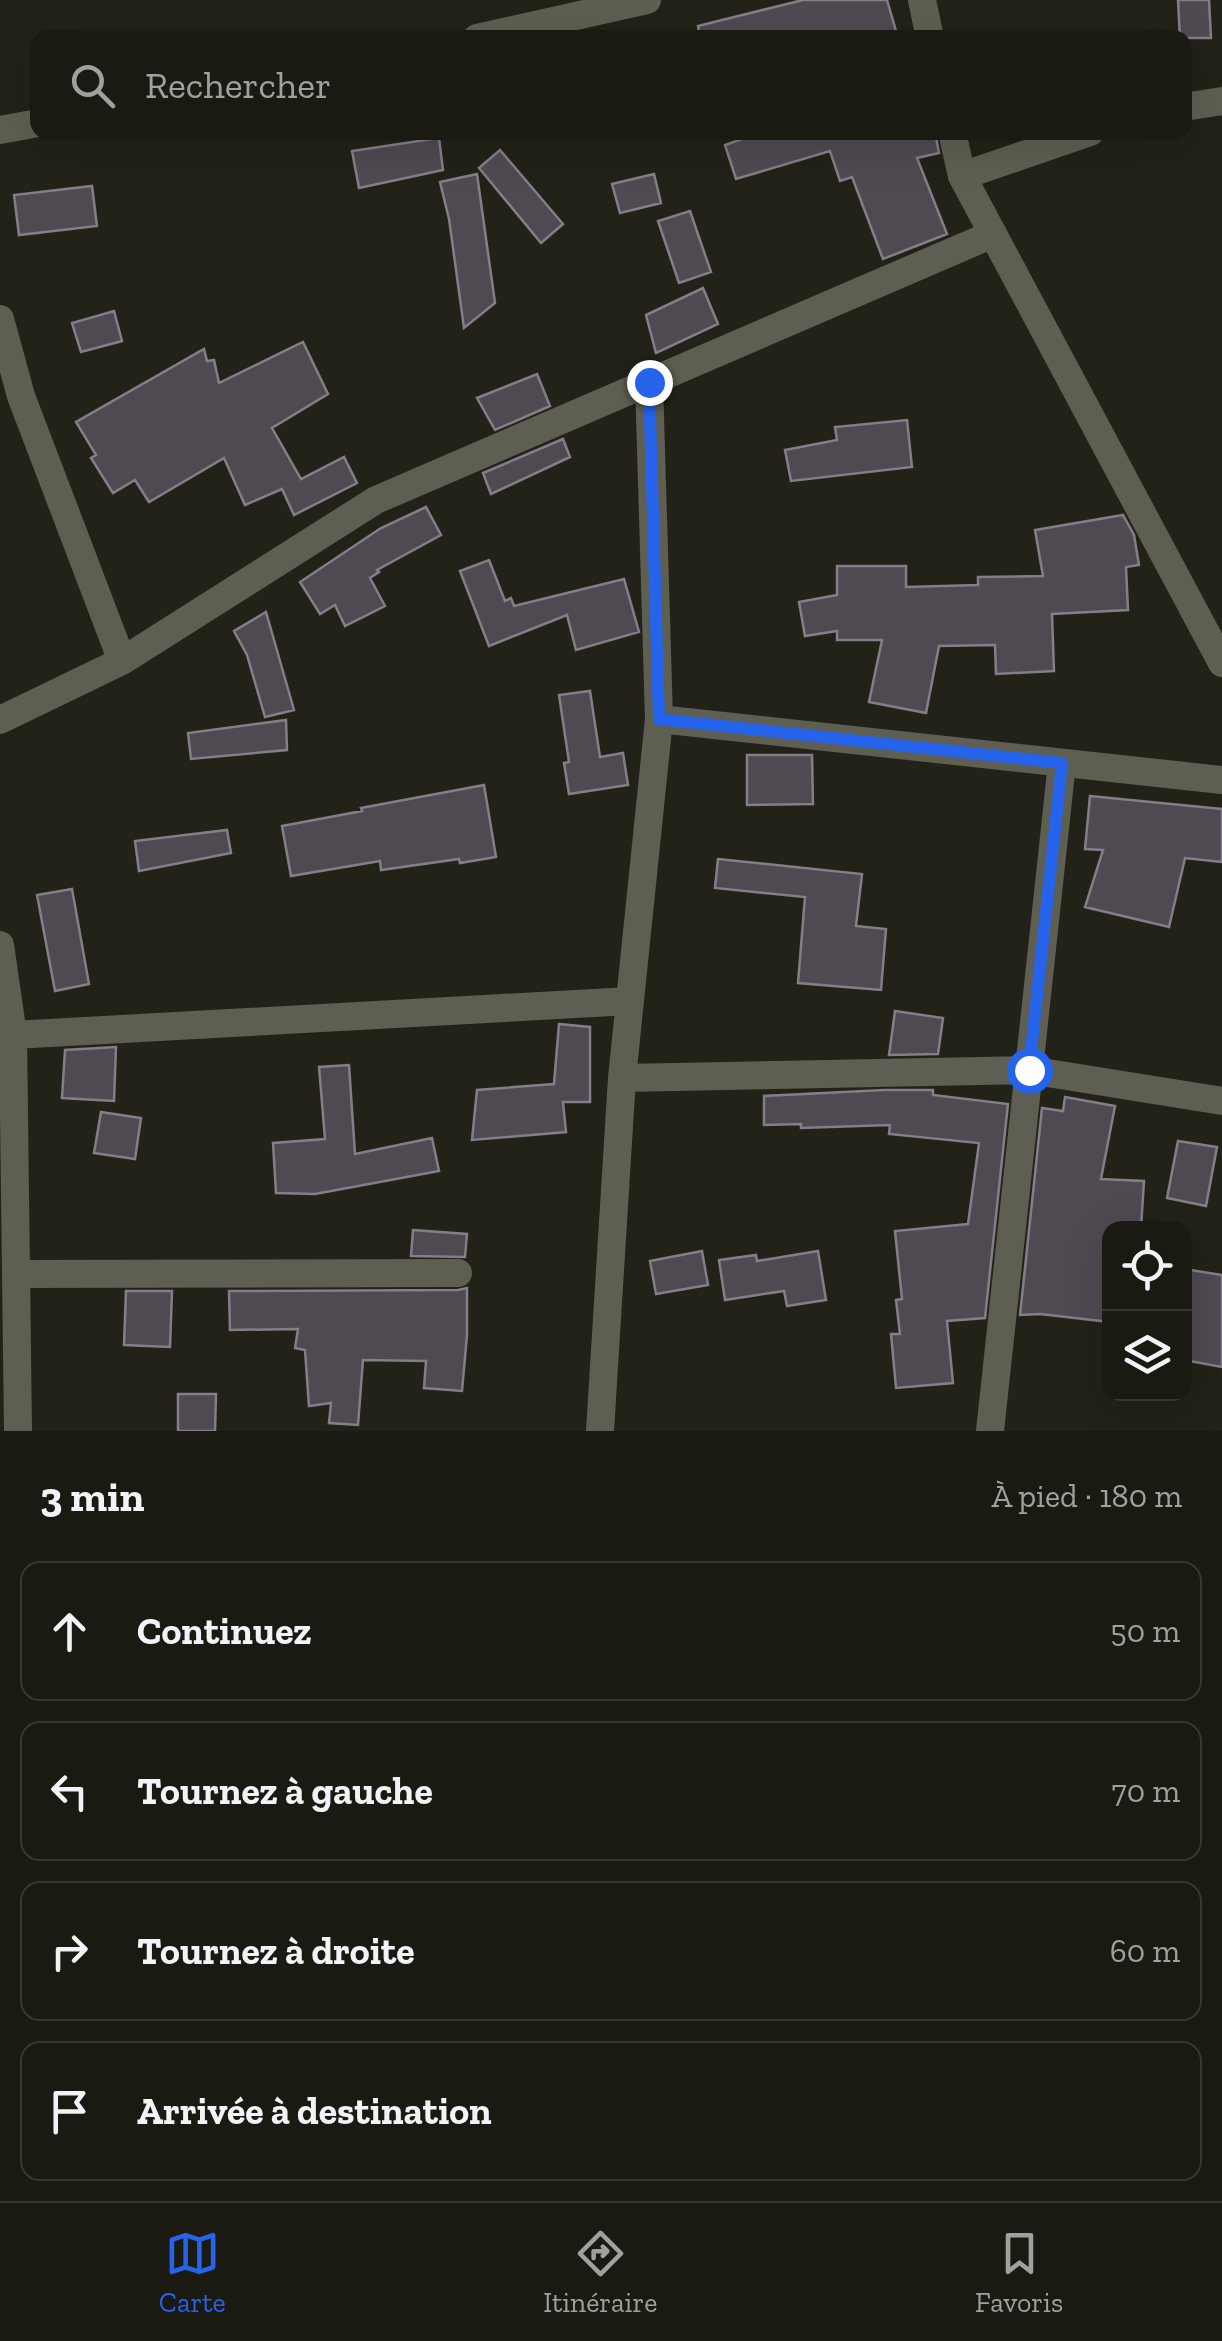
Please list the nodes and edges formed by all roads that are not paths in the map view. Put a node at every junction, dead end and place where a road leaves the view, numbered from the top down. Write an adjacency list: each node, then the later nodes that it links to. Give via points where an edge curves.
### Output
1 (647, 0): 3 (street)
2 (922, 0): 5 (street)
3 (543, 11): 4 (street)
4 (497, 30)
5 (928, 30)
6 (1222, 102): 7 (street)
7 (1192, 106)
8 (30, 124): 9 (street)
9 (0, 130)
10 (954, 140): 12 (street)
11 (1067, 140): 12 (street)
12 (962, 176): 13 (street)
13 (993, 234): 15 (street); 17 (street)
14 (0, 319): 16 (street, via 21,396)
15 (649, 382): 16 (street, via 376,500); 18 (street)
16 (122, 661): 19 (street)
17 (1222, 664)
18 (659, 719): 20 (street); 23 (street)
19 (0, 720)
20 (1062, 763): 21 (street); 25 (street)
21 (1222, 780)
22 (0, 945): 24 (street)
23 (630, 1001): 24 (street); 26 (street)
24 (13, 1035): 28 (street)
25 (1029, 1070): 26 (street); 27 (street); 32 (street)
26 (622, 1078): 31 (street)
27 (1222, 1102)
28 (16, 1274): 29 (street); 30 (street)
29 (458, 1274)
30 (18, 1431)
31 (600, 1431)
32 (990, 1431)

